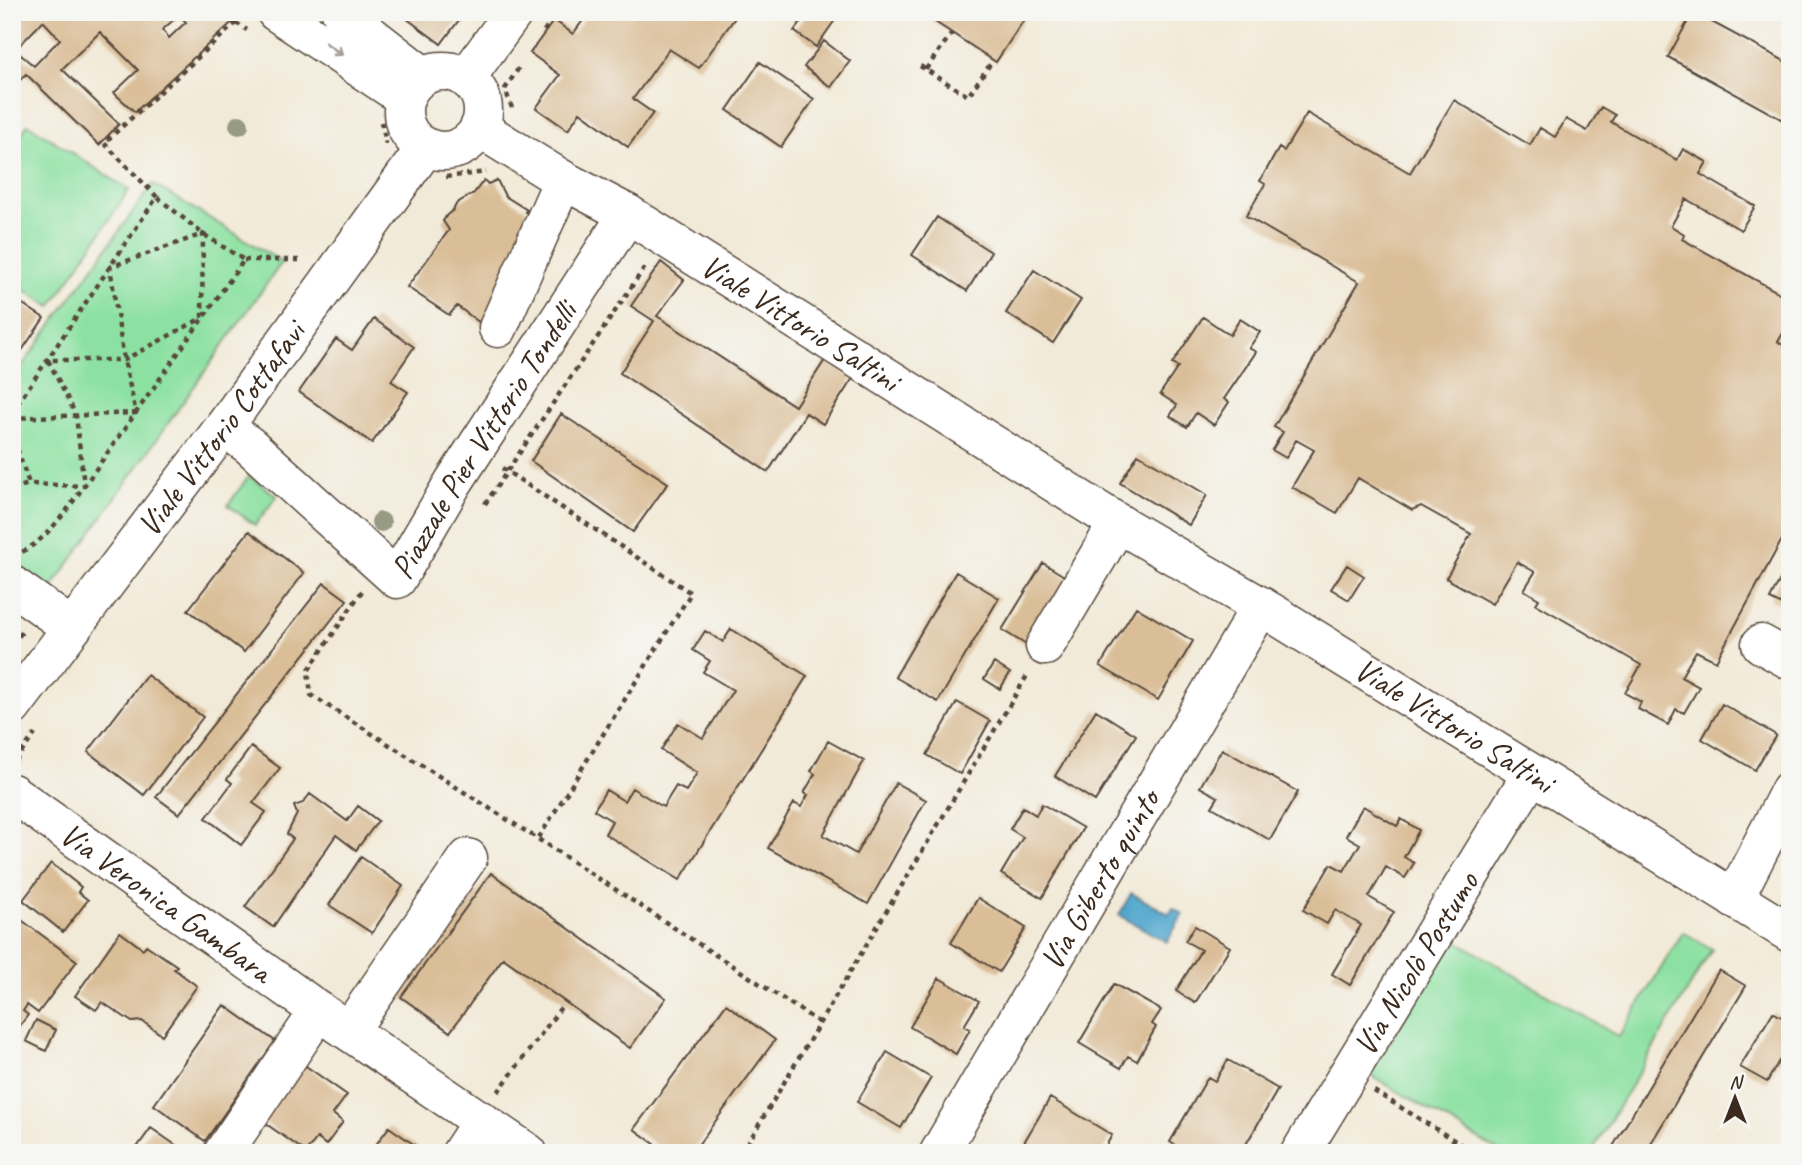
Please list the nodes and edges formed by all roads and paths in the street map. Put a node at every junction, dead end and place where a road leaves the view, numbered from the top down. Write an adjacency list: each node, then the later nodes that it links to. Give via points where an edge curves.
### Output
1 (276, 12): 8 (street, one-way to 8)
2 (341, 12): 8 (street)
3 (514, 12): 7 (street)
4 (234, 22): 13 (path, via 104,143)
5 (952, 33): 6 (path, via 923,67 968,96)
6 (993, 60)
7 (466, 78): 8 (street, via 441,71); 9 (street, via 481,99)
8 (402, 95): 10 (street, via 408,131); 11 (path)
9 (479, 128): 10 (street, via 454,149); 12 (street, Viale Vittorio Saltini)
10 (426, 147): 30 (street, Viale Vittorio Cottafavi)
11 (380, 153)
12 (563, 180): 14 (street, Viale Vittorio Saltini); 23 (street)
13 (157, 197): 15 (path); 20 (path)
14 (628, 214): 32 (street, Piazzale Pier Vittorio Tondelli); 38 (street, Viale Vittorio Saltini)
15 (203, 234): 18 (path); 20 (path); 22 (path)
16 (309, 250): 19 (path)
17 (653, 255): 33 (path)
18 (244, 260): 19 (path); 22 (path)
19 (301, 260): 21 (path)
20 (110, 267): 24 (path); 25 (path)
21 (292, 272)
22 (202, 318): 25 (path); 27 (path)
23 (498, 328)
24 (48, 360): 25 (path); 26 (path); 28 (path)
25 (124, 360): 27 (path)
26 (12, 412)
27 (136, 413): 28 (path); 35 (path)
28 (76, 415): 29 (path); 35 (path)
29 (12, 418)
30 (224, 427): 32 (street, Piazzale Pier Vittorio Tondelli, via 397,579); 43 (street, Viale Vittorio Cottafavi)
31 (12, 433): 34 (path)
32 (475, 450): 33 (path)
33 (506, 471): 37 (path); 52 (path, via 691,593)
34 (29, 484): 35 (path); 36 (path)
35 (84, 486): 39 (path, via 47,534)
36 (12, 489)
37 (485, 504)
38 (1118, 523): 42 (street, Viale Vittorio Saltini); 45 (street)
39 (12, 557)
40 (12, 585): 43 (street)
41 (363, 590): 52 (path, via 307,671 311,695)
42 (1261, 606): 49 (street, Viale Vittorio Saltini); 65 (street, Via Giberto quinto)
43 (57, 618): 44 (path); 46 (street, Viale Vittorio Cottafavi)
44 (12, 644)
45 (1045, 646): 58 (path)
46 (12, 707)
47 (12, 751): 48 (path)
48 (19, 755)
49 (1531, 775): 54 (street, Viale Vittorio Saltini); 59 (street, Via Nicolò Postumo)
50 (1790, 790): 54 (street)
51 (12, 793): 57 (street, Via Veronica Gambara)
52 (538, 839): 58 (path)
53 (468, 858): 57 (street)
54 (1734, 899): 55 (street, Viale Vittorio Saltini)
55 (1790, 933)
56 (562, 1006): 60 (path)
57 (334, 1021): 60 (street, Via Veronica Gambara); 61 (street)
58 (820, 1024): 64 (path)
59 (1347, 1074): 66 (street, Via Nicolò Postumo); 67 (path)
60 (489, 1107): 62 (street); 63 (street, Via Veronica Gambara)
61 (223, 1153)
62 (461, 1153)
63 (528, 1153)
64 (742, 1153)
65 (939, 1153)
66 (1300, 1153)
67 (1475, 1153)

